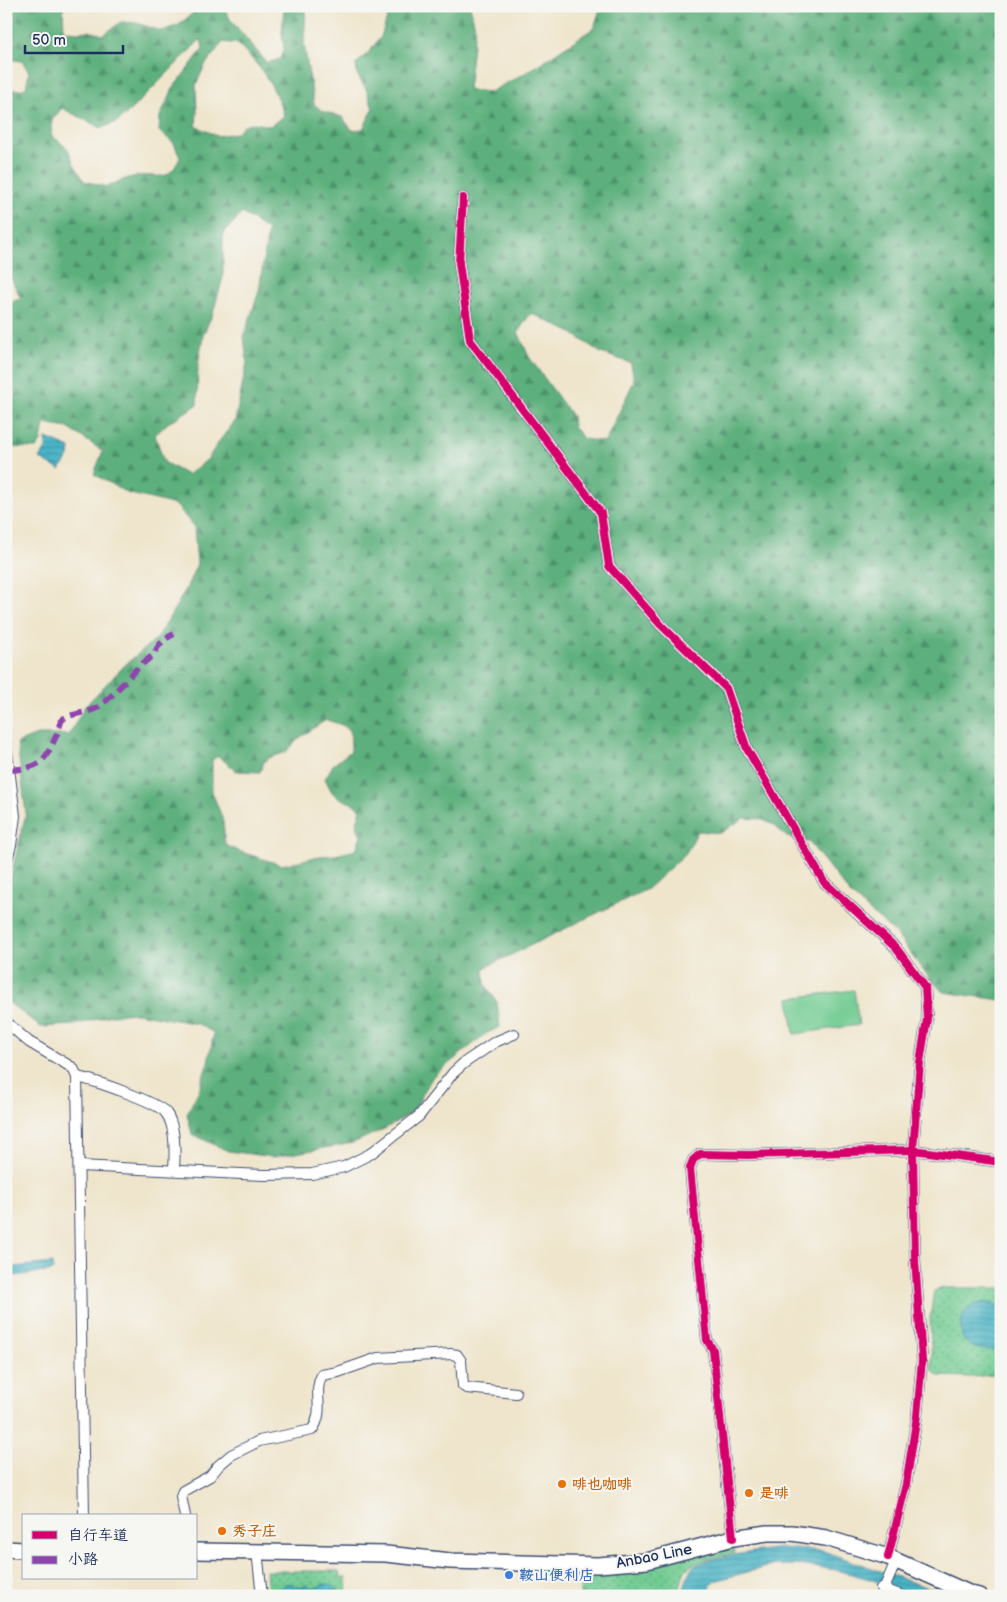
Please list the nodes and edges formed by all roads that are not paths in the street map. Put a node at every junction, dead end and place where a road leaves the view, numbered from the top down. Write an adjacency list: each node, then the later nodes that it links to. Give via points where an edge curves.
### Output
1 (463, 198): 7 (street, via 459,263 470,340 601,513 609,566 661,625 726,688 747,749 824,882 896,948 925,987 927,1020)
2 (6, 744): 3 (street, via 15,816)
3 (6, 863)
4 (6, 1022): 6 (street, via 29,1042 73,1068)
5 (514, 1034): 10 (street, via 495,1042 464,1063 419,1116 370,1154 344,1167 312,1174 264,1175)
6 (77, 1077): 9 (street); 10 (street, via 102,1083 166,1112 175,1149)
7 (913, 1150): 8 (street); 14 (street, via 700,1154 693,1160 690,1168 705,1322 707,1340 713,1350); 19 (street, via 915,1259 922,1360 918,1416)
8 (1001, 1162)
9 (79, 1166): 10 (street); 12 (street)
10 (174, 1169)
11 (516, 1393): 13 (street, via 463,1386 461,1361 452,1354 378,1358 322,1375 318,1421 312,1430 259,1441 231,1455 210,1476 183,1491)
12 (84, 1514)
13 (185, 1514)
14 (733, 1538): 18 (main road, Anbao Line, via 647,1560 598,1566 450,1561 386,1554); 19 (main road, Anbao Line, via 766,1533 826,1538)
15 (6, 1549): 16 (main road)
16 (22, 1550)
17 (198, 1551): 18 (main road, Anbao Line)
18 (257, 1552): 20 (street)
19 (892, 1563): 21 (street, via 884,1588); 22 (main road, Anbao Line)
20 (262, 1596)
21 (902, 1596)
22 (979, 1596)

